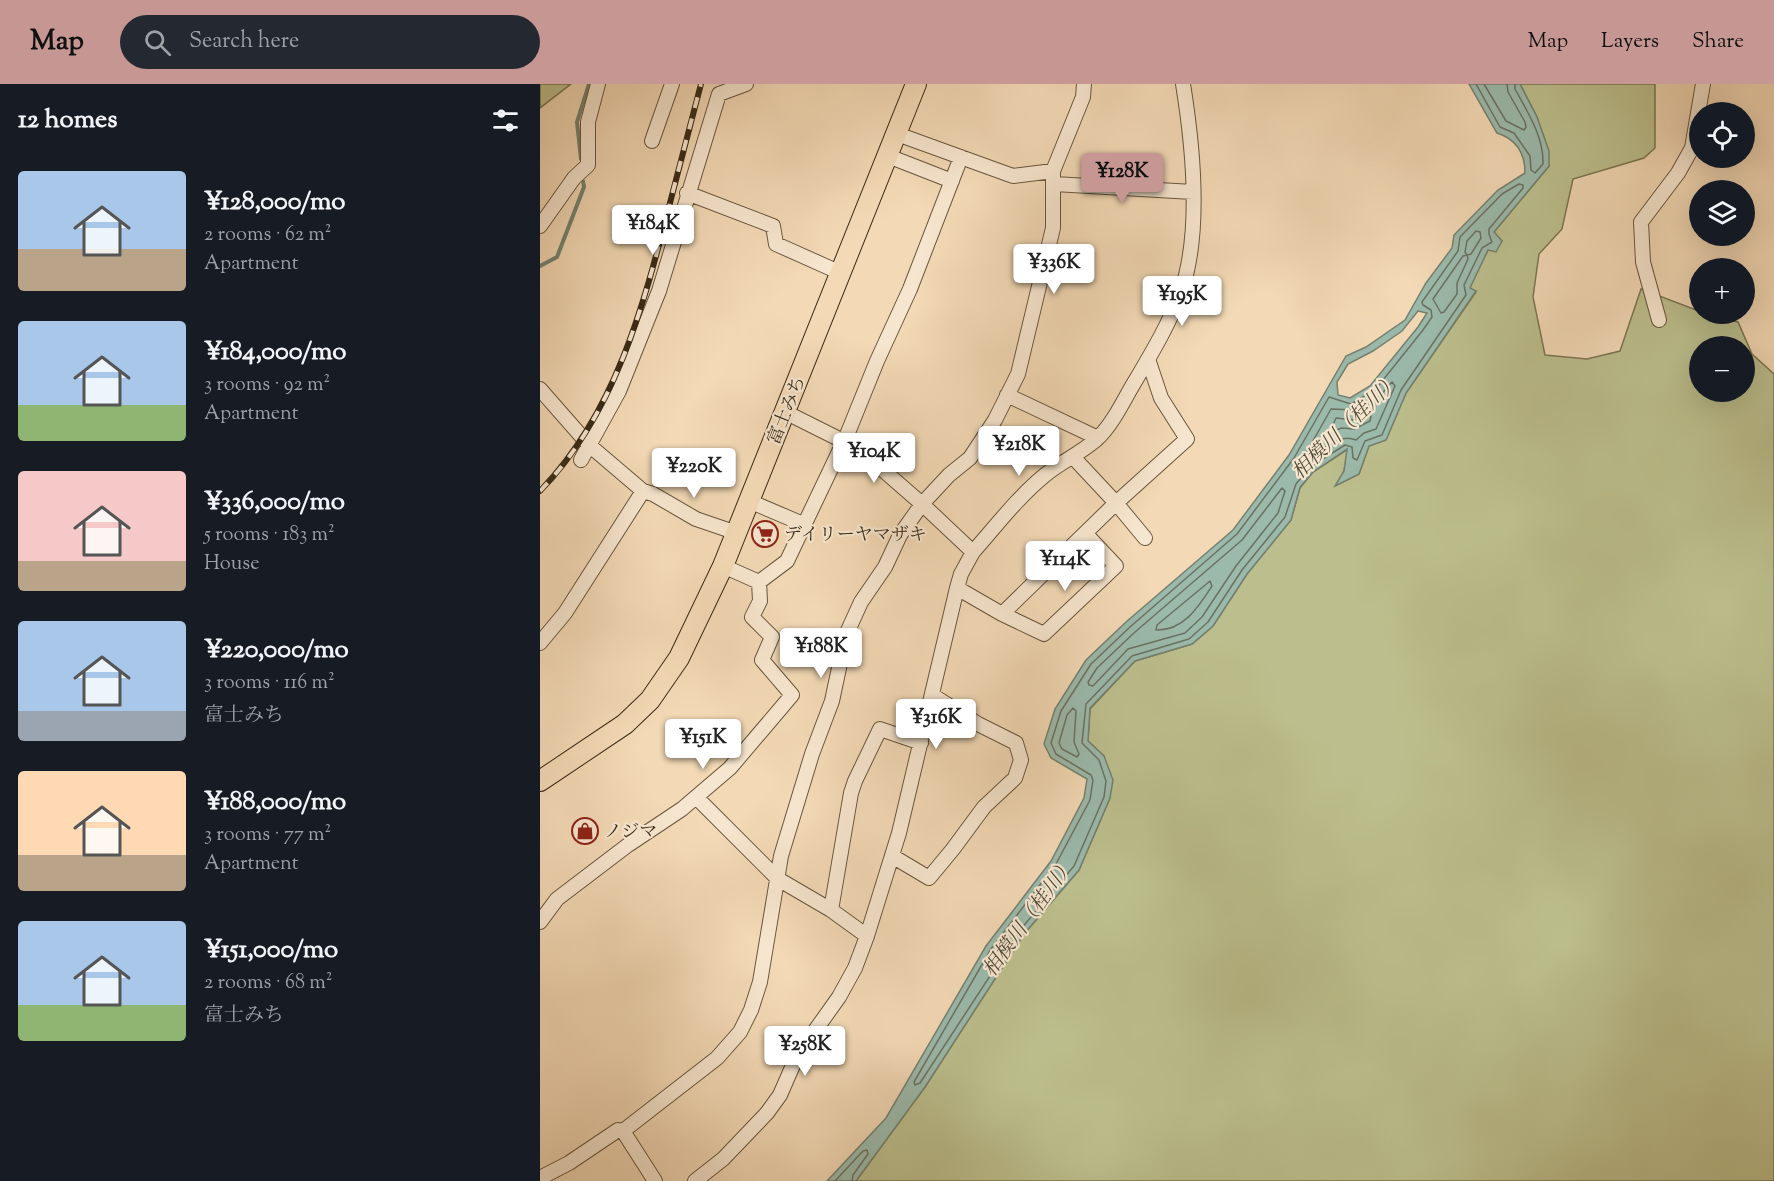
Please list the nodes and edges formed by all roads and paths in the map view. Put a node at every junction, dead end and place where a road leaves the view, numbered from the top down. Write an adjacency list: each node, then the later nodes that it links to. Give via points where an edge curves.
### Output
1 (598, 84): 16 (street, via 588,122 588,165)
2 (672, 84): 9 (street)
3 (746, 84): 15 (street, via 719,94)
4 (916, 84): 8 (highway, 富士みち)
5 (1084, 84): 12 (street, via 1083,97)
6 (1183, 84): 14 (street)
7 (1703, 84): 18 (street, via 1692,148 1641,222 1643,262)
8 (897, 134): 10 (highway, 富士みち); 11 (street)
9 (652, 141)
10 (888, 156): 13 (street); 17 (highway, 富士みち)
11 (961, 157): 12 (street, via 1013,176); 13 (street)
12 (1053, 178): 14 (street); 21 (street, via 1053,228 1043,277 1018,374)
13 (952, 181): 24 (street, via 910,289)
14 (1193, 192): 19 (street, via 1188,265 1173,310)
15 (687, 193): 17 (street, via 773,226 776,244); 25 (street, via 659,291 636,351)
16 (540, 226)
17 (841, 273): 22 (highway, 富士みち)
18 (1659, 320)
19 (1148, 359): 23 (street); 30 (street, via 1161,398 1187,439)
20 (540, 389): 25 (street)
21 (1007, 396): 23 (street); 31 (street, via 970,458)
22 (784, 412): 24 (street); 29 (highway, 富士みち)
23 (1098, 438): 26 (street)
24 (843, 441): 31 (street); 32 (street)
25 (589, 445): 27 (street); 28 (street)
26 (1073, 457): 30 (street); 36 (street, via 1044,476)
27 (581, 460)
28 (643, 491): 33 (street, via 696,519); 41 (street, via 565,613)
29 (749, 501): 32 (street); 33 (highway, 富士みち)
30 (1116, 503): 34 (street); 35 (street)
31 (922, 504): 36 (street); 47 (street, via 861,602 846,635 832,701 792,819)
32 (803, 524): 38 (street, via 787,561)
33 (737, 533): 37 (highway, 富士みち)
34 (1085, 533): 40 (street); 40 (street, via 1116,566 1044,634)
35 (1145, 538)
36 (973, 552): 39 (street)
37 (723, 566): 38 (street); 44 (highway, 富士みち, via 679,658 650,700 626,724)
38 (759, 582): 45 (street, via 760,601 752,616 772,637 762,660 792,694 730,768)
39 (957, 588): 40 (street); 42 (street)
40 (1002, 614)
41 (540, 643)
42 (932, 695): 43 (street); 46 (street, via 1016,743 1021,760 1015,778 984,807 929,878)
43 (921, 743): 46 (street); 48 (street, via 880,729 851,793)
44 (540, 781)
45 (696, 797): 47 (street); 49 (street, via 557,899)
46 (892, 856): 50 (street)
47 (778, 879): 48 (street); 51 (street, via 760,982 740,1032 717,1058)
48 (831, 910): 50 (street)
49 (540, 922)
50 (867, 936): 54 (street, via 855,968 797,1056 780,1095 723,1159)
51 (623, 1131): 52 (street, via 618,1130); 53 (street)
52 (540, 1178)
53 (655, 1181)
54 (695, 1181)

